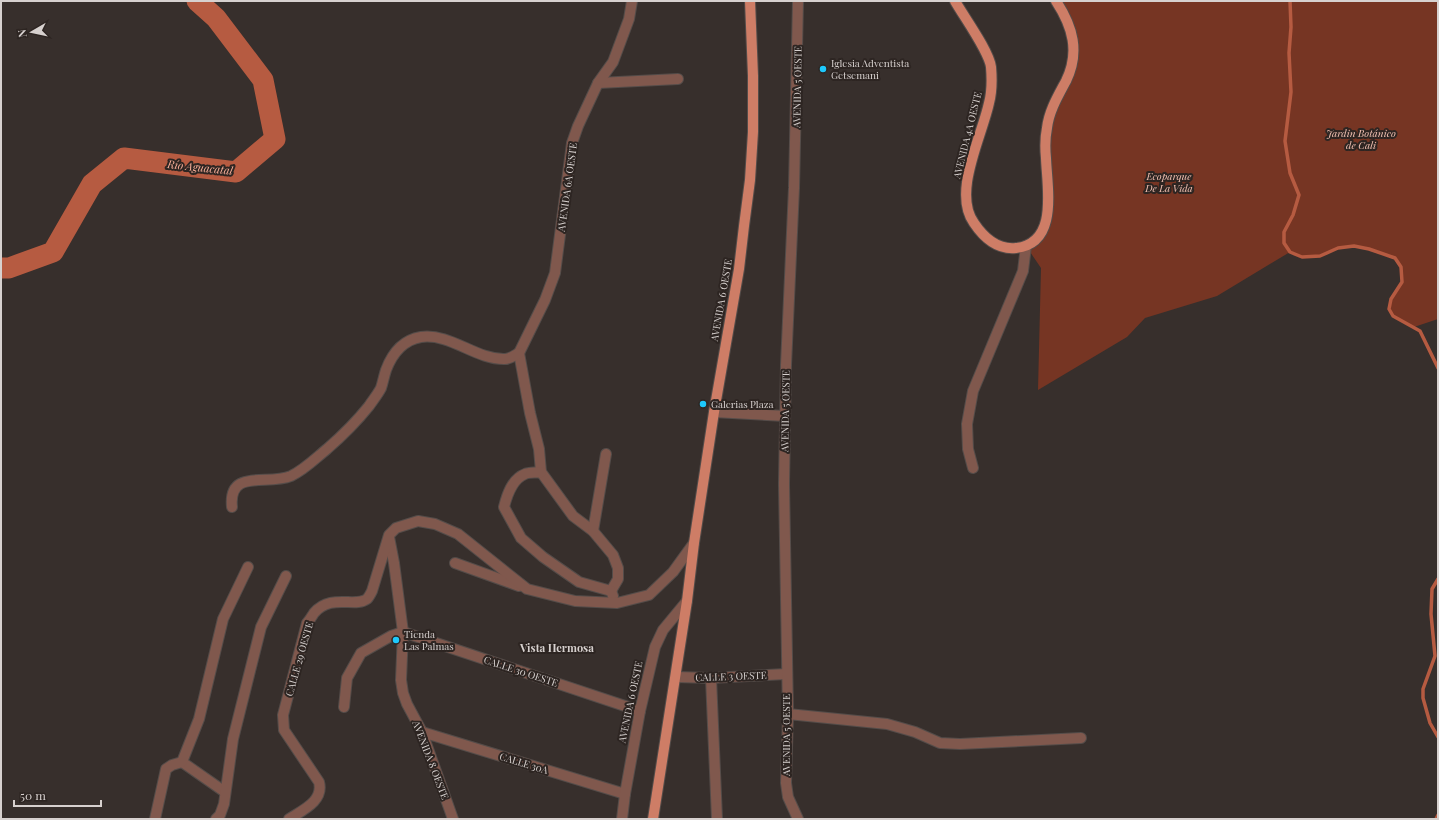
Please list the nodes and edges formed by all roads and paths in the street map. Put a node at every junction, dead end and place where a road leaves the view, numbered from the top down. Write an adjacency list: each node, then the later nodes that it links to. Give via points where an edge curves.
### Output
1 (632, 1): 7 (street, AVENIDA 6A OESTE, via 629,19 613,62)
2 (750, 1): 10 (main road, AVENIDA 6 OESTE, via 753,92 750,180 739,269)
3 (798, 1): 11 (street, AVENIDA 5 OESTE)
4 (955, 1): 8 (main road, AVENIDA 4A OESTE, via 991,66 989,104 968,177 968,212 980,232 993,243 1010,248)
5 (1056, 1): 8 (main road, via 1071,31 1074,54 1070,71 1051,110 1047,128 1045,148 1048,215 1043,230)
6 (678, 79): 7 (street)
7 (598, 83): 9 (street, AVENIDA 6A OESTE, via 572,143 554,273 545,300)
8 (1026, 246): 13 (street, via 1023,271 973,391 967,424 968,449)
9 (519, 354): 14 (street, via 539,449); 15 (street, via 506,359 488,356 438,338 421,337 404,343 392,357 380,389 369,406 337,440 290,476 241,482 234,488 231,497)
10 (714, 412): 11 (street); 18 (main road, AVENIDA 6 OESTE)
11 (785, 416): 27 (street, AVENIDA 5 OESTE)
12 (606, 454): 16 (street)
13 (974, 468)
14 (541, 472): 16 (street, via 573,516); 23 (street, via 525,474 516,480 504,507 509,518 521,538 543,557 579,582)
15 (232, 507)
16 (593, 531): 23 (street, via 613,555 618,568 618,579)
17 (389, 535): 22 (street, via 396,528 418,521 435,524 458,534); 26 (street, AVENIDA 8 OESTE); 40 (street, CALLE 29 OESTE, via 368,598 361,602 326,604 315,612 308,623 283,716 283,725 319,782 321,790 312,804)
18 (694, 543): 24 (main road, AVENIDA 6 OESTE); 25 (street, via 673,572 649,595)
19 (455, 563): 22 (street)
20 (248, 567): 35 (street, via 223,619 199,719)
21 (286, 576): 36 (street, via 261,627 233,739)
22 (527, 589): 25 (street, via 575,601)
23 (611, 591): 25 (street)
24 (687, 601): 28 (main road, AVENIDA 6 OESTE); 31 (street, AVENIDA 6 OESTE, via 663,630 655,647)
25 (617, 603)
26 (403, 632): 30 (street, via 361,653 347,678); 31 (street, CALLE 30 OESTE); 33 (street, AVENIDA 8 OESTE, via 403,693)
27 (786, 674): 29 (street, CALLE 3 OESTE); 32 (street, AVENIDA 5 OESTE)
28 (676, 678): 29 (street, CALLE 3 OESTE); 43 (main road, AVENIDA 6 OESTE)
29 (711, 678): 44 (street)
30 (344, 707)
31 (640, 711): 37 (street, AVENIDA 6 OESTE)
32 (788, 714): 34 (street, via 887,724 940,743); 45 (street, AVENIDA 5 OESTE, via 786,783 788,797)
33 (422, 732): 37 (street, CALLE 30A); 41 (street, AVENIDA 8 OESTE)
34 (1081, 738)
35 (182, 762): 36 (street); 38 (street, via 172,764 166,769)
36 (225, 792): 39 (street, via 224,804)
37 (625, 794): 42 (street, AVENIDA 6 OESTE)
38 (155, 819)
39 (216, 819)
40 (289, 819)
41 (453, 819)
42 (622, 819)
43 (653, 819)
44 (716, 819)
45 (798, 819)

